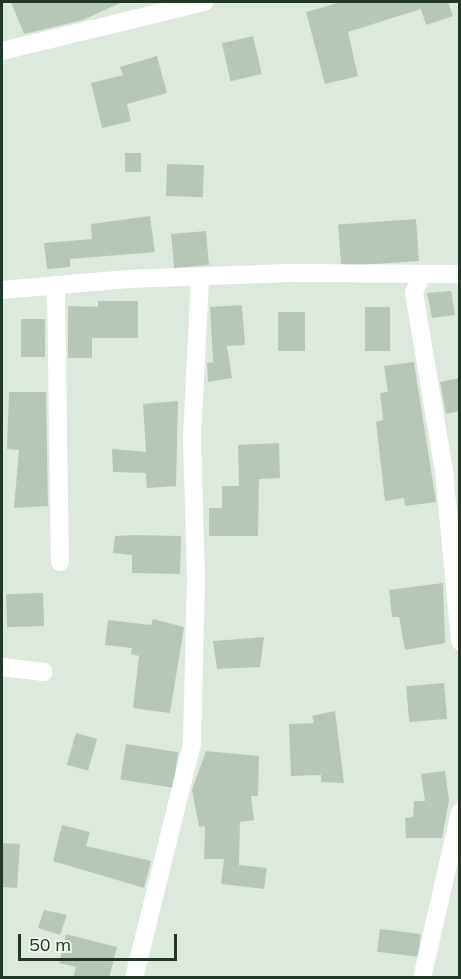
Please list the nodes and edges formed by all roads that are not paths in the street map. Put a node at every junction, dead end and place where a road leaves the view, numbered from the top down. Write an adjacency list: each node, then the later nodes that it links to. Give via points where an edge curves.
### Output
1 (204, 2): 2 (street)
2 (2, 51)
3 (459, 274): 4 (street)
4 (421, 276): 5 (street, via 289,273); 9 (street, via 414,293 444,471)
5 (200, 277): 6 (street); 13 (street, via 192,437 196,579 192,743)
6 (56, 285): 7 (street); 8 (street)
7 (2, 290)
8 (60, 562)
9 (459, 641)
10 (2, 667): 11 (street)
11 (44, 672)
12 (459, 812): 14 (street)
13 (134, 978)
14 (422, 978)

